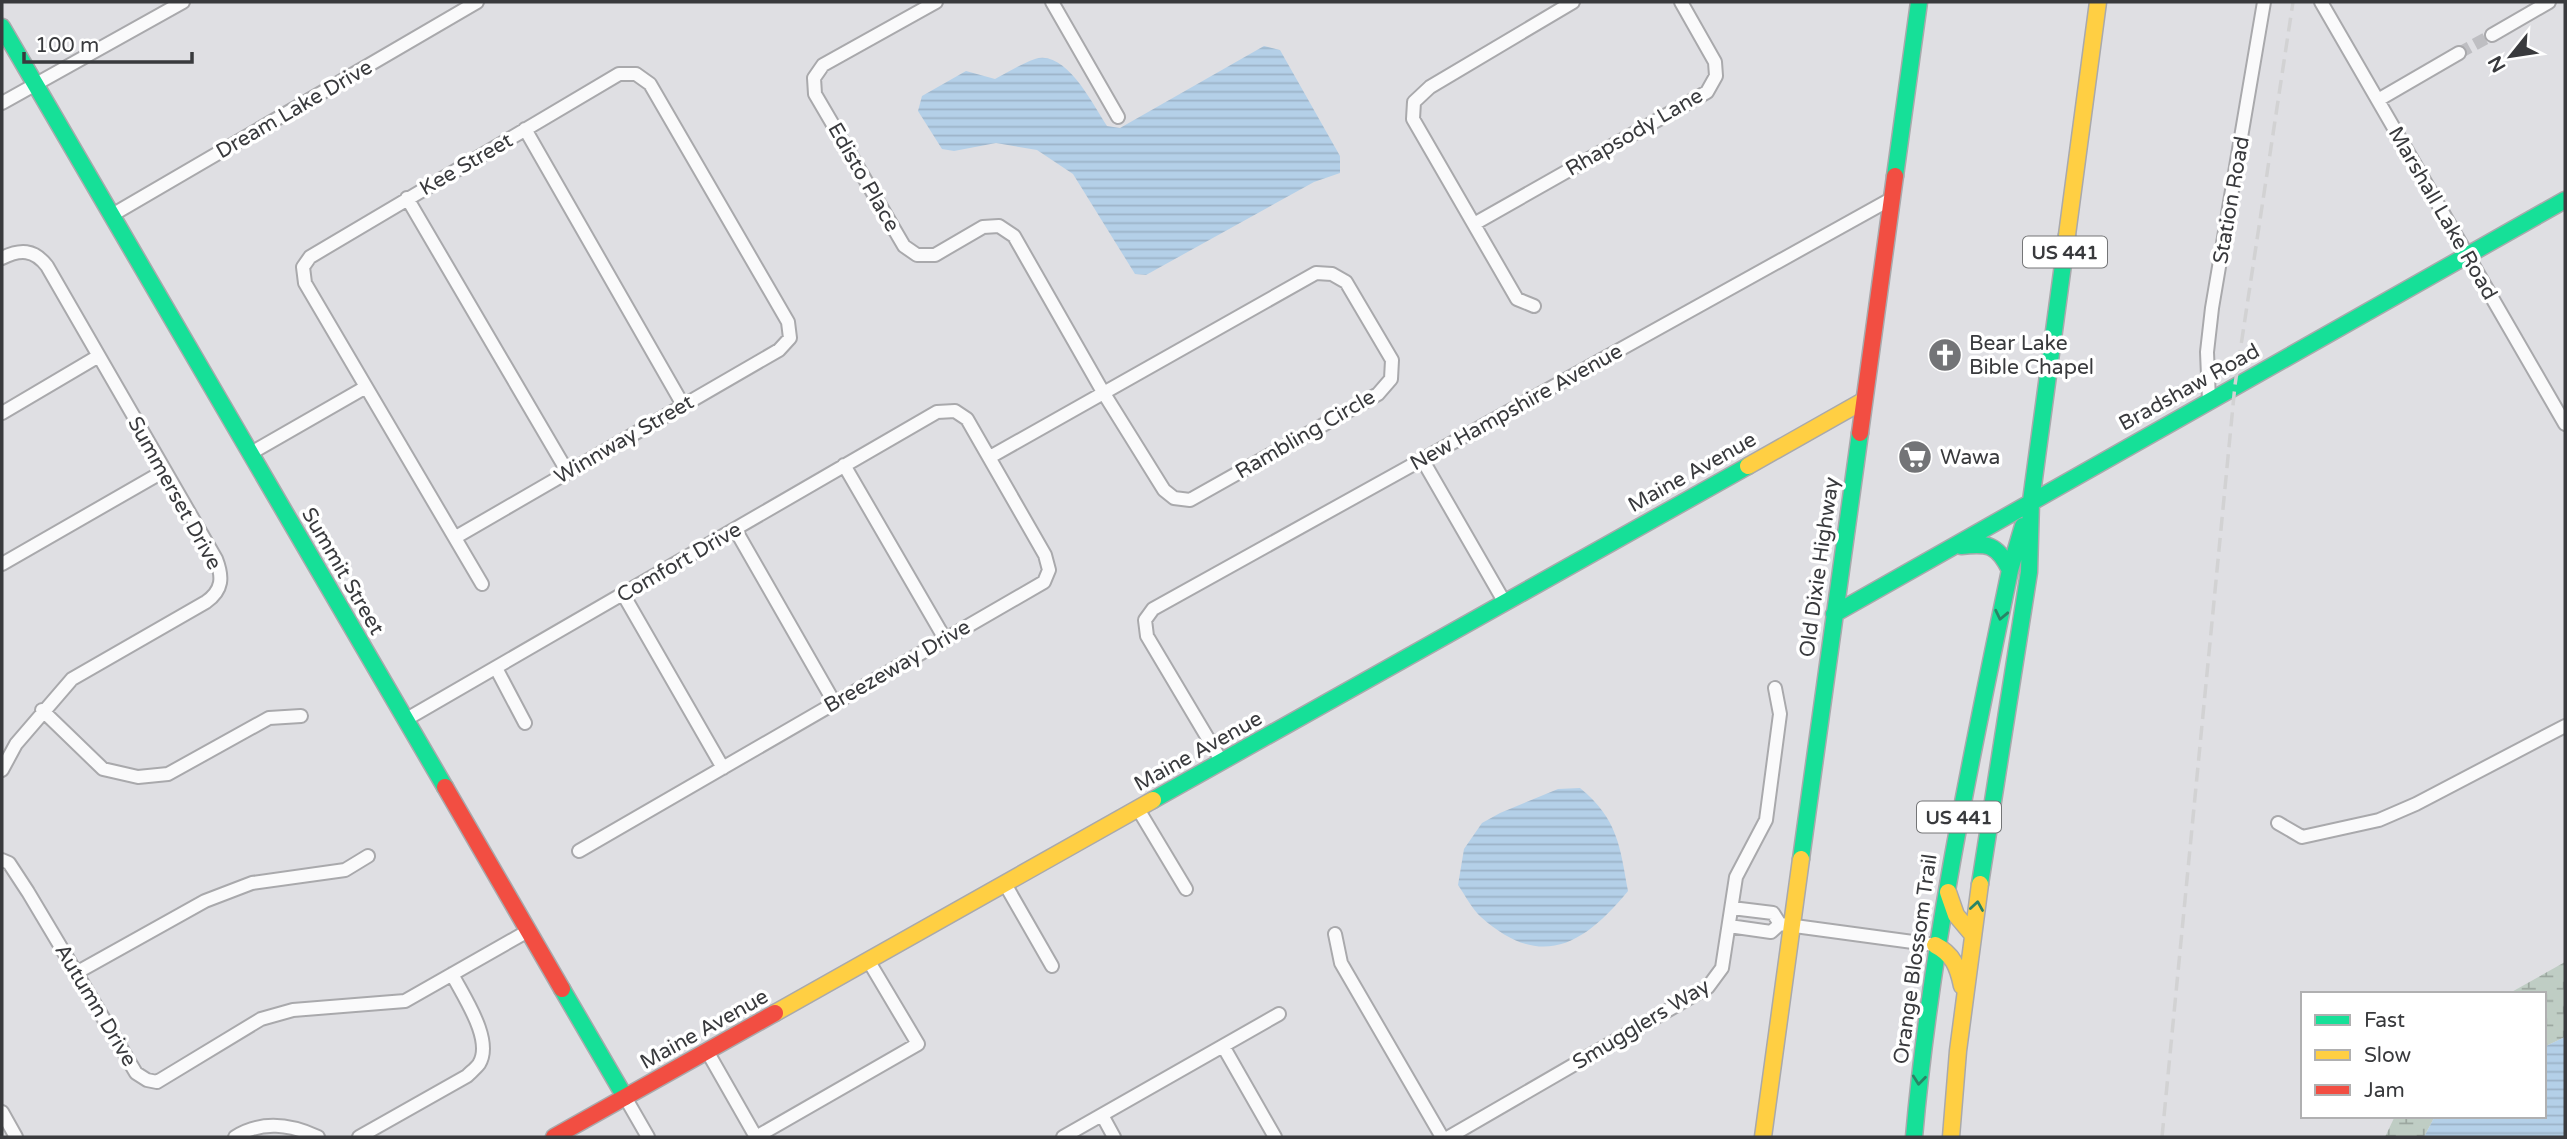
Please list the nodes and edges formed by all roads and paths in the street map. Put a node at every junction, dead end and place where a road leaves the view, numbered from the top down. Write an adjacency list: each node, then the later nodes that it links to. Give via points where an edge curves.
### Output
1 (183, 2): 15 (street)
2 (477, 2): 23 (street, Dream Lake Drive)
3 (936, 2): 31 (street, Edisto Place, via 822,65 814,78 815,94 904,246 917,256 935,255 983,226 999,226 1014,236)
4 (1052, 2): 18 (street)
5 (1573, 2): 24 (street, via 1414,102 1413,119)
6 (1681, 2): 24 (street, Rhapsody Lane, via 1715,62 1716,76 1707,92)
7 (1919, 2): 21 (street, Old Dixie Highway)
8 (2098, 2): 44 (street, Orange Blossom Trail / US 441)
9 (2264, 2): 32 (street, Station Road, via 2213,308 2207,352)
10 (2321, 2): 16 (street, Marshall Lake Road)
11 (2549, 2): 13 (street)
12 (2, 27): 15 (street, Summit Street)
13 (2492, 35)
14 (2459, 53): 16 (street)
15 (35, 84): 17 (street); 23 (street, Summit Street)
16 (2378, 100): 25 (street, Marshall Lake Road)
17 (2, 103)
18 (1118, 117)
19 (525, 130): 20 (street, Kee Street); 28 (street, Kee Street, via 619,74 636,74 650,84 788,322); 34 (street)
20 (408, 198): 30 (street, Kee Street, via 310,257 303,267 305,283); 43 (street)
21 (1891, 199): 33 (street, Old Dixie Highway); 40 (street, New Hampshire Avenue)
22 (2565, 200): 25 (street, Bradshaw Road)
23 (112, 215): 38 (street, Summit Street)
24 (1474, 224): 27 (street, via 1517,299)
25 (2468, 255): 32 (street, Bradshaw Road); 37 (street, Marshall Lake Road)
26 (2, 258): 29 (street, Summerset Drive, via 26,251 42,260)
27 (1534, 306)
28 (790, 338): 34 (street, Winnway Street, via 779,350)
29 (97, 357): 36 (street); 42 (street, Summerset Drive)
30 (366, 387): 38 (street); 46 (street)
31 (1103, 392): 31 (street, Rambling Circle, via 1316,273 1332,274 1346,282 1392,360 1391,379 1378,394 1190,500 1174,498 1164,490); 39 (street, Rambling Circle)
32 (2209, 400): 44 (street, Bradshaw Road)
33 (1863, 401): 52 (street, Maine Avenue); 53 (street, Old Dixie Highway)
34 (683, 405): 43 (street, Winnway Street)
35 (955, 411): 39 (street, Breezeway Drive, via 967,419); 41 (street, Comfort Drive, via 937,412)
36 (2, 413)
37 (2565, 424)
38 (251, 453): 60 (street, Summit Street)
39 (990, 457): 54 (street, Breezeway Drive, via 1049,570 1044,582)
40 (1422, 459): 52 (street); 63 (street, New Hampshire Avenue, via 1153,609 1145,620 1147,636)
41 (844, 465): 45 (street, Comfort Drive); 54 (street)
42 (163, 471): 48 (street); 58 (street, Summerset Drive, via 216,559 222,579 218,591 72,678)
43 (567, 471): 46 (street, Winnway Street)
44 (2031, 502): 47 (street, Bradshaw Road); 49 (street, Orange Blossom Trail / US 441); 81 (street, Orange Blossom Trail / US 441, one-way to 44, via 2029,572)
45 (735, 529): 51 (street, Comfort Drive); 57 (street)
46 (456, 537): 50 (street)
47 (1954, 547): 49 (street, via 1989,544 2005,557); 53 (street, Bradshaw Road)
48 (2, 564)
49 (2010, 570): 72 (street, Orange Blossom Trail / US 441, one-way to 72)
50 (482, 584)
51 (623, 594): 55 (street, Comfort Drive); 64 (street)
52 (1505, 603): 63 (street, Maine Avenue)
53 (1834, 614): 76 (street, Old Dixie Highway)
54 (944, 639): 57 (street, Breezeway Drive)
55 (496, 668): 60 (street, Comfort Drive); 61 (street)
56 (1775, 688): 74 (street, Smugglers Way, via 1780,713 1766,820 1736,877)
57 (834, 702): 64 (street, Breezeway Drive)
58 (43, 710): 59 (street, via 103,769 138,777 168,774 270,718); 65 (street, Summerset Drive)
59 (301, 716)
60 (405, 720): 79 (street, Summit Street)
61 (524, 723)
62 (2565, 726): 67 (street, via 2379,820 2302,837)
63 (1222, 762): 66 (street, Maine Avenue)
64 (723, 768): 68 (street, Breezeway Drive)
65 (2, 770)
66 (1138, 809): 71 (street, Maine Avenue); 73 (street)
67 (2278, 823)
68 (579, 851)
69 (368, 856): 85 (street, via 345,870 252,883 205,901)
70 (2, 860): 85 (street, Autumn Drive, via 9,863 28,892)
71 (1005, 884): 83 (street, Maine Avenue); 84 (street)
72 (1946, 884): 81 (street, via 1952,910); 82 (street, Orange Blossom Trail / US 441)
73 (1186, 889)
74 (1732, 908): 75 (street); 77 (street, Smugglers Way)
75 (1758, 911): 76 (street, via 1773,913); 78 (street)
76 (1786, 925): 78 (street, via 1770,932); 82 (street); 105 (street, Old Dixie Highway)
77 (1729, 926): 78 (street); 104 (street, Smugglers Way, via 1722,968 1708,987)
78 (1755, 930)
79 (527, 932): 86 (street, Autumn Drive); 91 (street, Summit Street)
80 (1335, 934): 103 (street, via 1341,963)
81 (1972, 934): 87 (street, Orange Blossom Trail / US 441)
82 (1935, 945): 87 (street, via 1954,958); 106 (street, Orange Blossom Trail / US 441, one-way to 106)
83 (868, 960): 90 (street, Maine Avenue); 90 (street, via 918,1044 756,1137)
84 (1052, 965)
85 (76, 973): 86 (street, Autumn Drive, via 136,1073 157,1082 261,1019 293,1010 405,1001)
86 (452, 974): 97 (street, via 483,1042 480,1062 467,1076)
87 (1964, 997): 107 (street, Orange Blossom Trail / US 441)
88 (1279, 1014): 89 (street)
89 (1223, 1046): 93 (street); 102 (street)
90 (708, 1051): 91 (street, Maine Avenue)
91 (625, 1097): 98 (street, Maine Avenue); 99 (street, Summit Street)
92 (2, 1112): 94 (street)
93 (1102, 1115): 100 (street); 101 (street)
94 (16, 1137)
95 (235, 1137): 96 (street, via 266,1125 289,1126)
96 (318, 1137)
97 (359, 1137)
98 (554, 1137)
99 (648, 1137)
100 (1063, 1137)
101 (1114, 1137)
102 (1275, 1137)
103 (1442, 1137)
104 (1449, 1137)
105 (1763, 1137)
106 (1914, 1137)
107 (1951, 1137)

